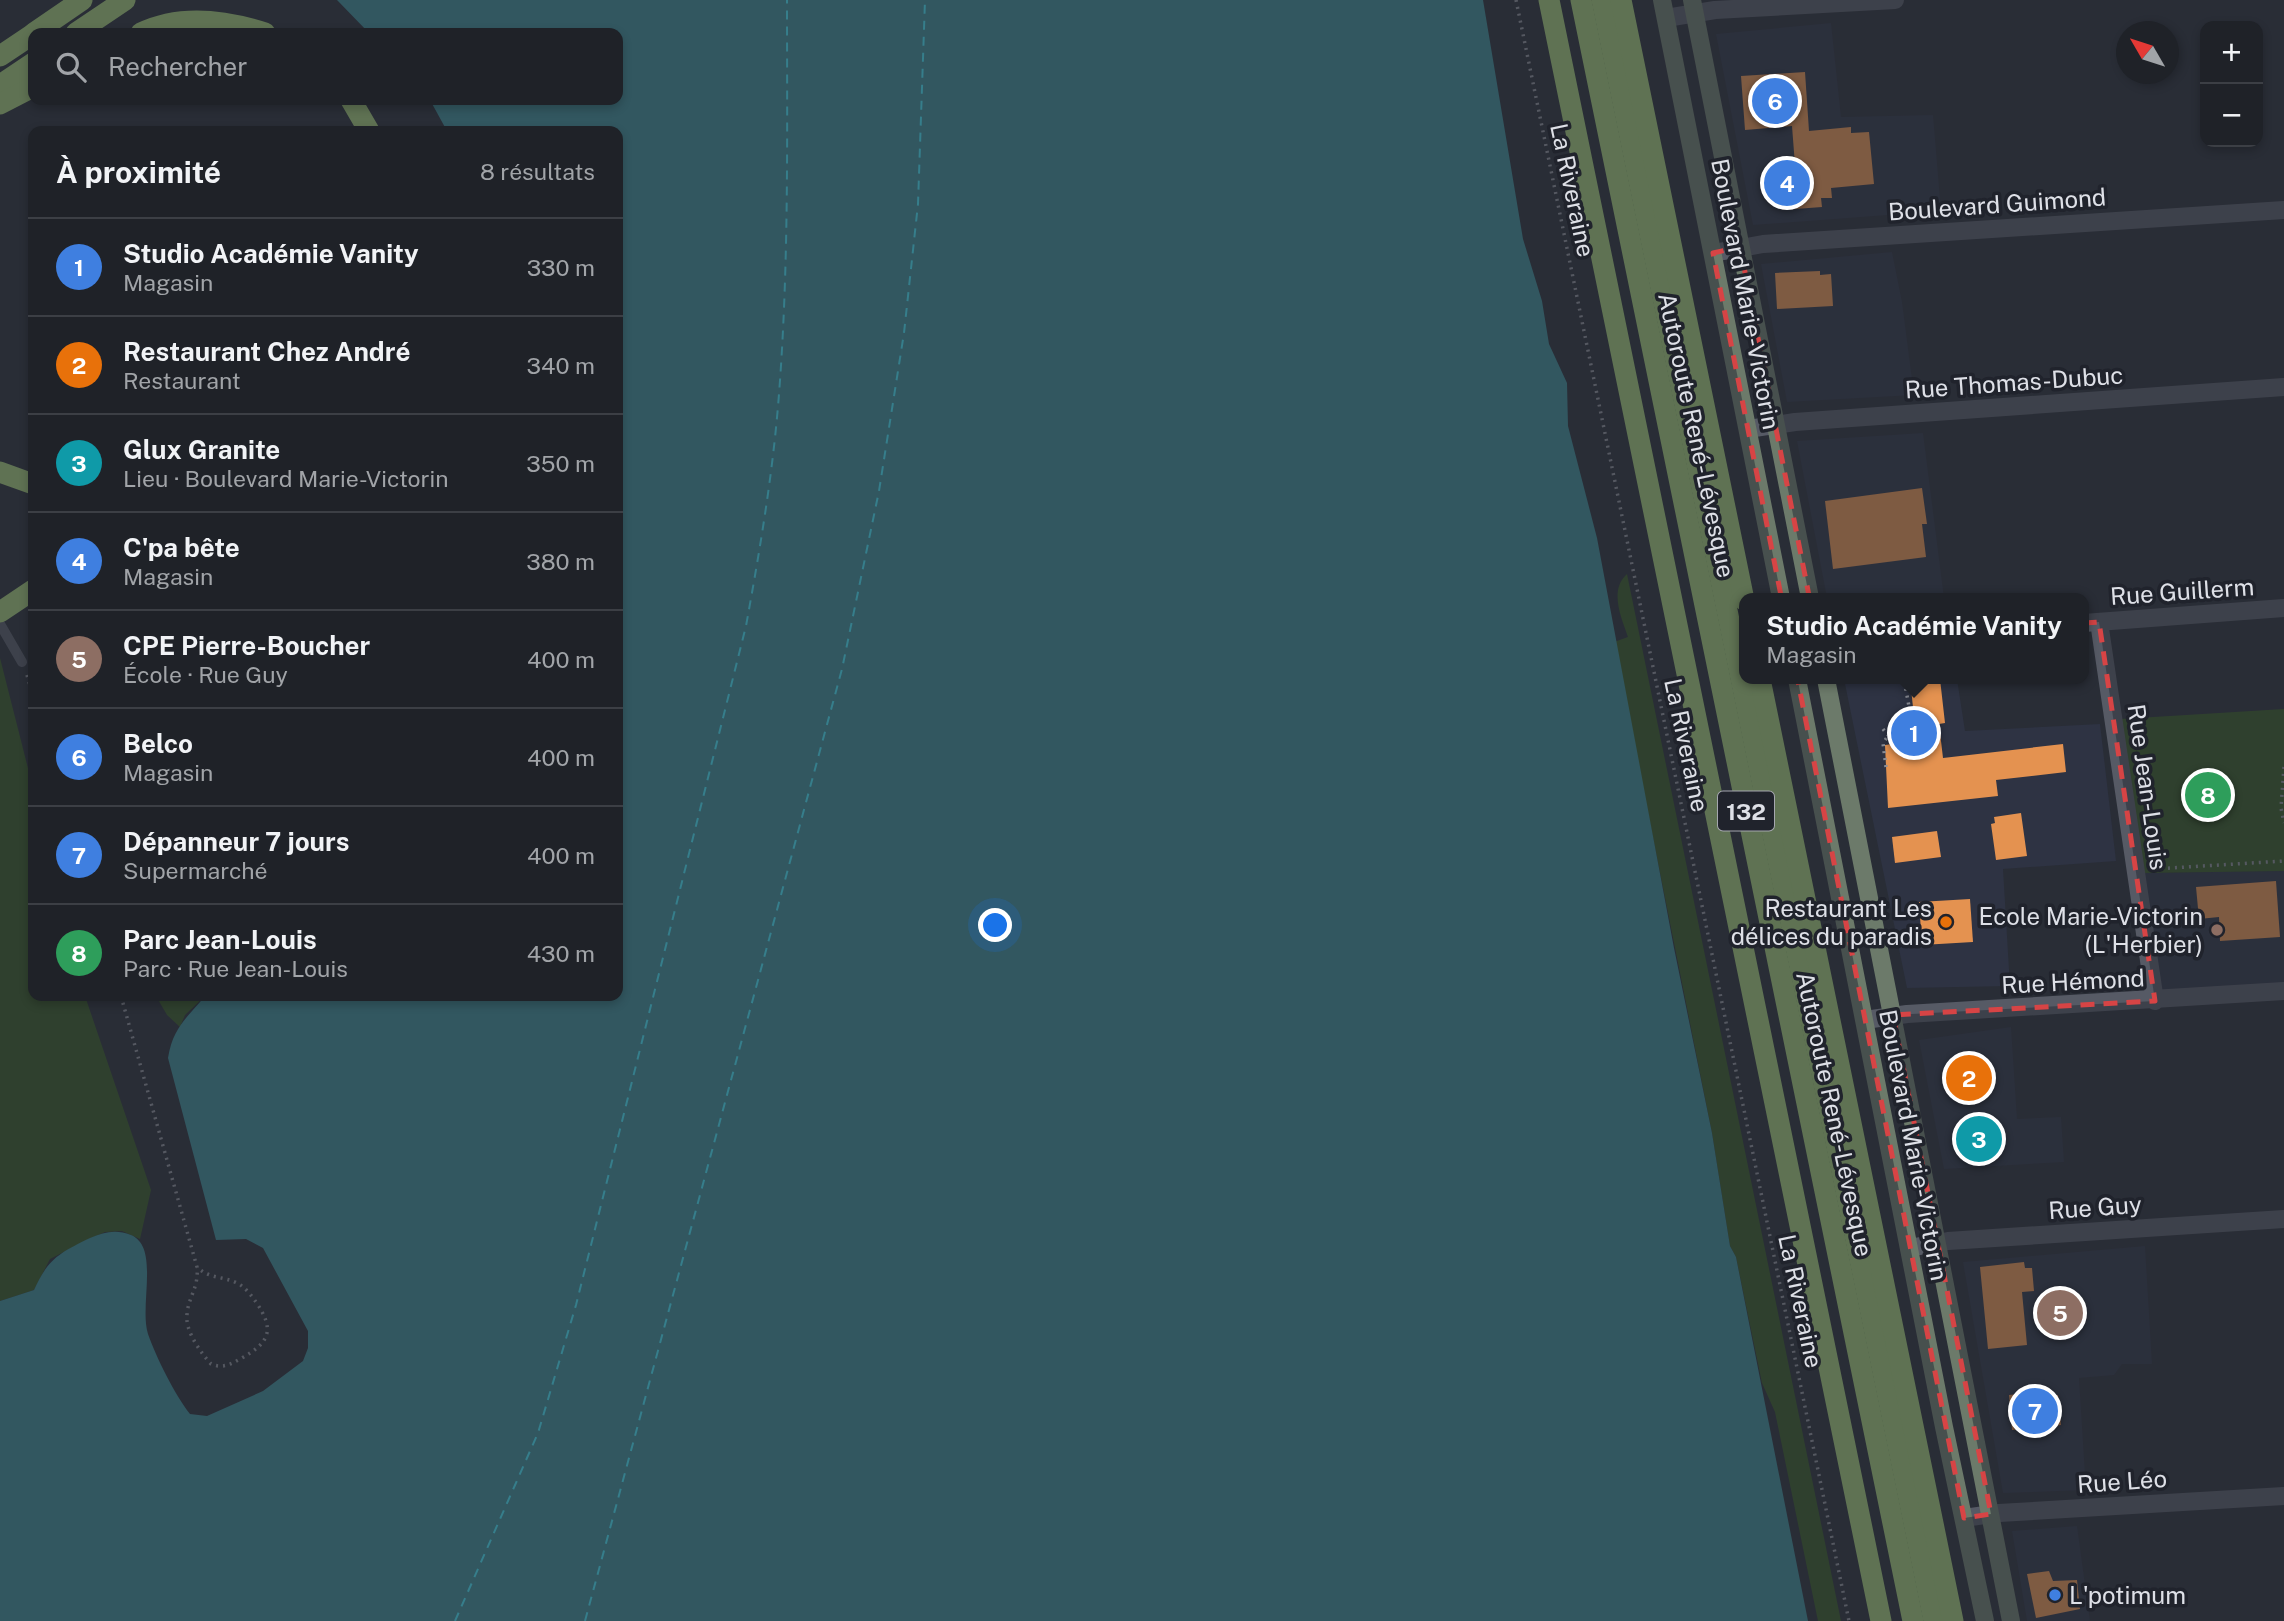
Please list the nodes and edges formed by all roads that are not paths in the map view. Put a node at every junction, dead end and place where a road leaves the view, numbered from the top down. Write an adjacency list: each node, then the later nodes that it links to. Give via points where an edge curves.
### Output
1 (82, 0): 10 (highway)
2 (125, 0): 11 (highway)
3 (1549, 0): 54 (highway)
4 (1581, 0): 55 (highway, Autoroute René-Lévesque / 132)
5 (1602, 0): 39 (highway)
6 (1621, 0): 31 (highway)
7 (1895, 0): 8 (street)
8 (1693, 6): 9 (street); 23 (street, Boulevard Marie-Victorin)
9 (1664, 9): 24 (street, Boulevard Marie-Victorin)
10 (40, 28)
11 (83, 28)
12 (156, 28): 13 (highway, via 209,21)
13 (242, 28)
14 (28, 36): 15 (highway)
15 (0, 56)
16 (28, 65): 17 (highway)
17 (0, 85)
18 (28, 90): 19 (highway)
19 (0, 104)
20 (354, 105): 21 (highway)
21 (366, 126)
22 (2284, 210): 23 (street, Boulevard Guimond)
23 (1740, 247): 24 (street, Boulevard Guimond); 26 (street, Boulevard Marie-Victorin)
24 (1713, 253): 27 (street, Boulevard Marie-Victorin)
25 (2284, 387): 26 (street, Rue Thomas-Dubuc)
26 (1775, 424): 27 (street, Rue Thomas-Dubuc); 33 (street, Boulevard Marie-Victorin)
27 (1748, 429): 32 (street, Boulevard Marie-Victorin)
28 (0, 472): 29 (highway)
29 (28, 482)
30 (28, 593): 35 (highway)
31 (1743, 593)
32 (1780, 593)
33 (1809, 593)
34 (2284, 608): 36 (street, Rue Guillerm)
35 (0, 612)
36 (2091, 623): 45 (street, Rue Jean-Louis)
37 (0, 624): 38 (lane)
38 (22, 663)
39 (1739, 669)
40 (1742, 684): 56 (highway)
41 (1761, 684): 57 (highway)
42 (1798, 684): 47 (street, Boulevard Marie-Victorin)
43 (1827, 684): 46 (street, Boulevard Marie-Victorin)
44 (2284, 991): 45 (street, Rue Hémond)
45 (2155, 1001): 46 (street, Rue Hémond)
46 (1893, 1016): 47 (street, Rue Hémond); 49 (street, Boulevard Marie-Victorin)
47 (1865, 1020): 50 (street, Boulevard Marie-Victorin)
48 (2284, 1219): 49 (street, Rue Guy)
49 (1936, 1242): 50 (street, Rue Guy); 52 (street, Boulevard Marie-Victorin)
50 (1909, 1248): 53 (street, Boulevard Marie-Victorin)
51 (2284, 1496): 52 (street, Rue Léo)
52 (1991, 1514): 53 (street, Rue Léo); 59 (street, Boulevard Marie-Victorin)
53 (1964, 1518): 58 (street, Boulevard Marie-Victorin)
54 (1881, 1621)
55 (1913, 1621)
56 (1934, 1621)
57 (1953, 1621)
58 (1985, 1621)
59 (2011, 1621)

